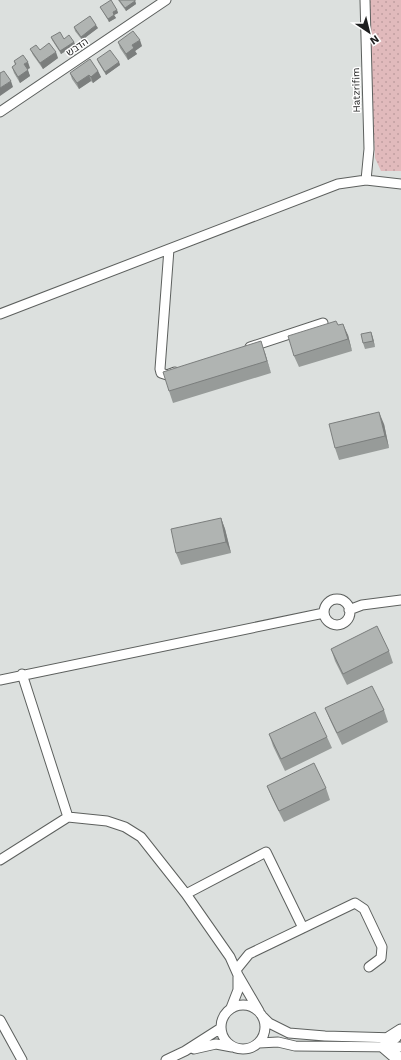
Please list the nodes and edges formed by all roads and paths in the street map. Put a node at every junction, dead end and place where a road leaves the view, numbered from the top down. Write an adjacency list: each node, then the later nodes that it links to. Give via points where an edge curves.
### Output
1 (166, 0): 3 (street, הדבש)
2 (365, 0): 4 (street, Hatzrifim, via 369,148)
3 (0, 112)
4 (366, 180): 5 (street); 6 (street, via 338,184)
5 (401, 184)
6 (169, 249): 7 (street); 10 (street, via 160,369 168,375)
7 (0, 314)
8 (323, 323): 9 (street)
9 (242, 350)
10 (182, 370)
11 (401, 600): 12 (street, via 362,605)
12 (349, 610): 13 (street, via 345,603 333,600 326,605); 13 (street, via 348,618 338,625 330,623)
13 (324, 613): 14 (street)
14 (22, 674): 15 (street); 16 (street)
15 (0, 680)
16 (68, 817): 17 (street); 18 (street, via 106,821 125,827 141,837)
17 (0, 860)
18 (186, 894): 19 (street, via 266,852); 21 (street, via 230,957)
19 (303, 928): 20 (street, via 355,903 364,909 382,947 381,958); 21 (street, via 249,954)
20 (369, 966)
21 (237, 972): 22 (street, via 238,990); 23 (street)
22 (231, 1008): 23 (street, via 246,1005); 25 (street, via 226,1013)
23 (261, 1014): 27 (street, via 274,1025 289,1032); 29 (street, via 265,1030)
24 (0, 1020): 34 (street)
25 (221, 1028): 30 (street, via 222,1035); 33 (street)
26 (401, 1031): 28 (highway)
27 (344, 1036): 28 (street); 31 (street)
28 (392, 1041): 31 (street); 32 (street); 36 (highway)
29 (259, 1043): 30 (street, via 247,1049); 31 (street)
30 (232, 1047): 33 (street, via 216,1044)
31 (344, 1047)
32 (401, 1047)
33 (185, 1051): 35 (street)
34 (22, 1060)
35 (166, 1060)
36 (400, 1060)

